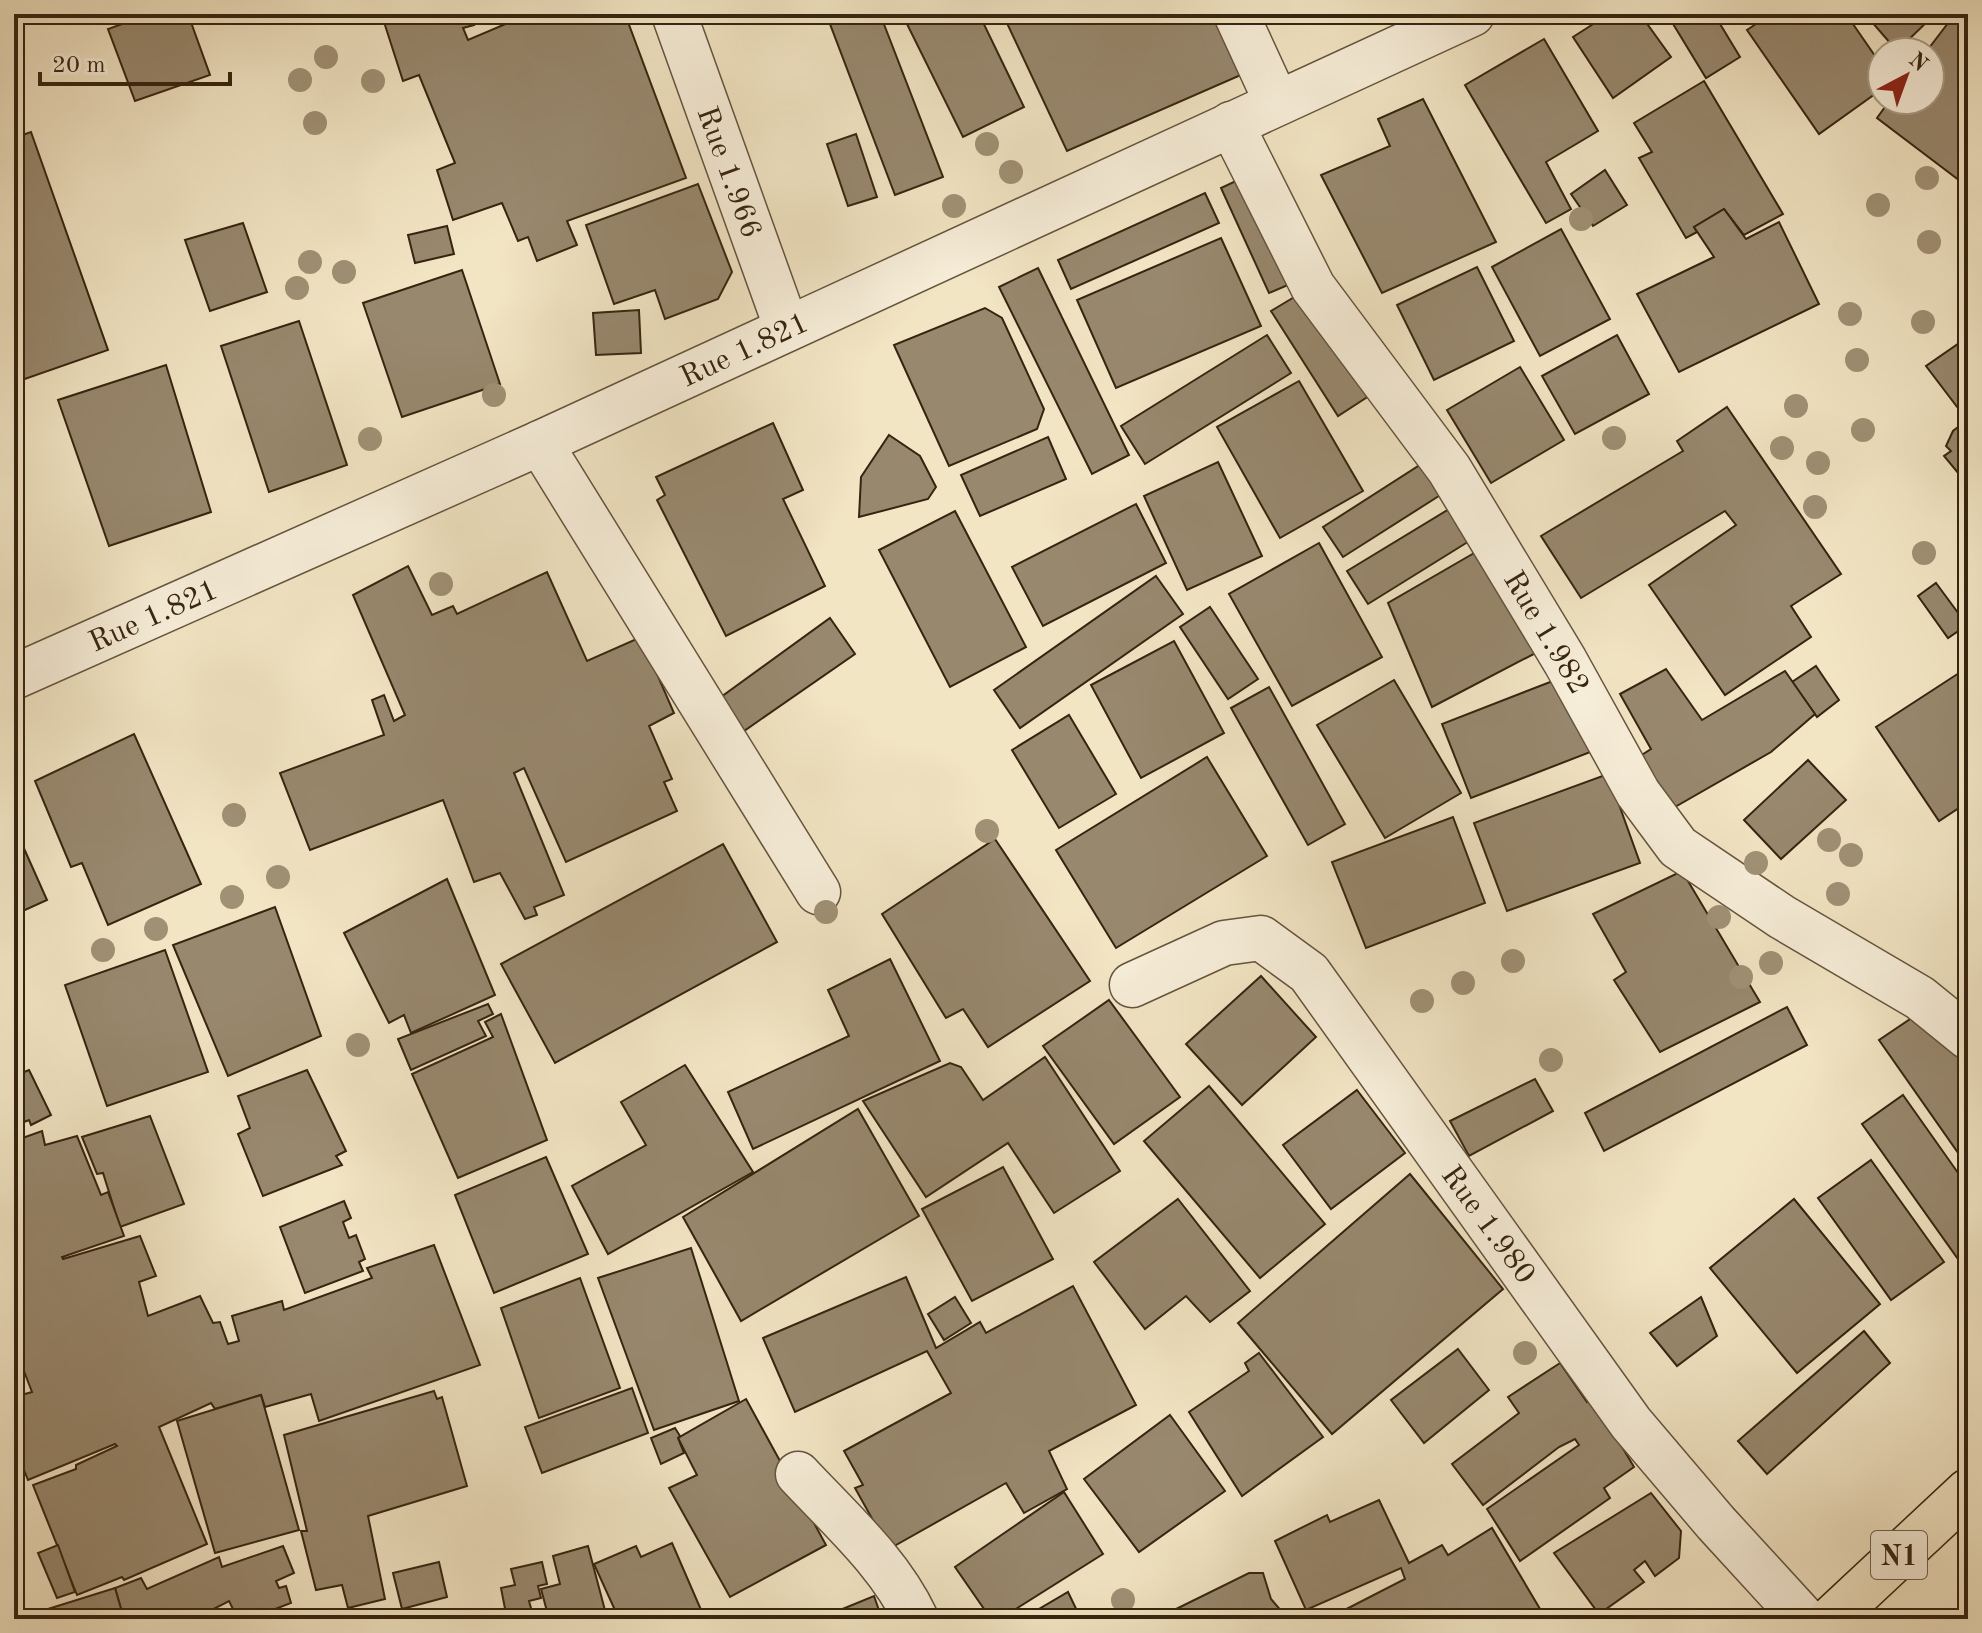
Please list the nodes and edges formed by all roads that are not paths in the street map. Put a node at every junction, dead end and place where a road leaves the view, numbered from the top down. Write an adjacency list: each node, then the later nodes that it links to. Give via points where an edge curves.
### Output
1 (674, 14): 6 (street, Rue 1.966)
2 (1236, 14): 4 (street)
3 (1472, 14): 4 (street, Rue 1.821)
4 (1277, 103): 5 (street, Rue 1.821)
5 (1231, 124): 6 (street, Rue 1.821); 11 (street, Rue 1.982, via 1313,287 1449,469 1638,793 1678,847 1782,917 1920,998)
6 (787, 329): 7 (street, Rue 1.821)
7 (540, 443): 8 (street, Rue 1.821); 9 (street)
8 (14, 677)
9 (818, 892)
10 (1132, 985): 15 (street, Rue 1.980, via 1224,943 1261,938 1309,973 1631,1423)
11 (1968, 1037)
12 (798, 1474): 14 (street, via 885,1568)
13 (1968, 1491): 16 (highway, N1)
14 (916, 1619)
15 (1804, 1619)
16 (1831, 1619)

